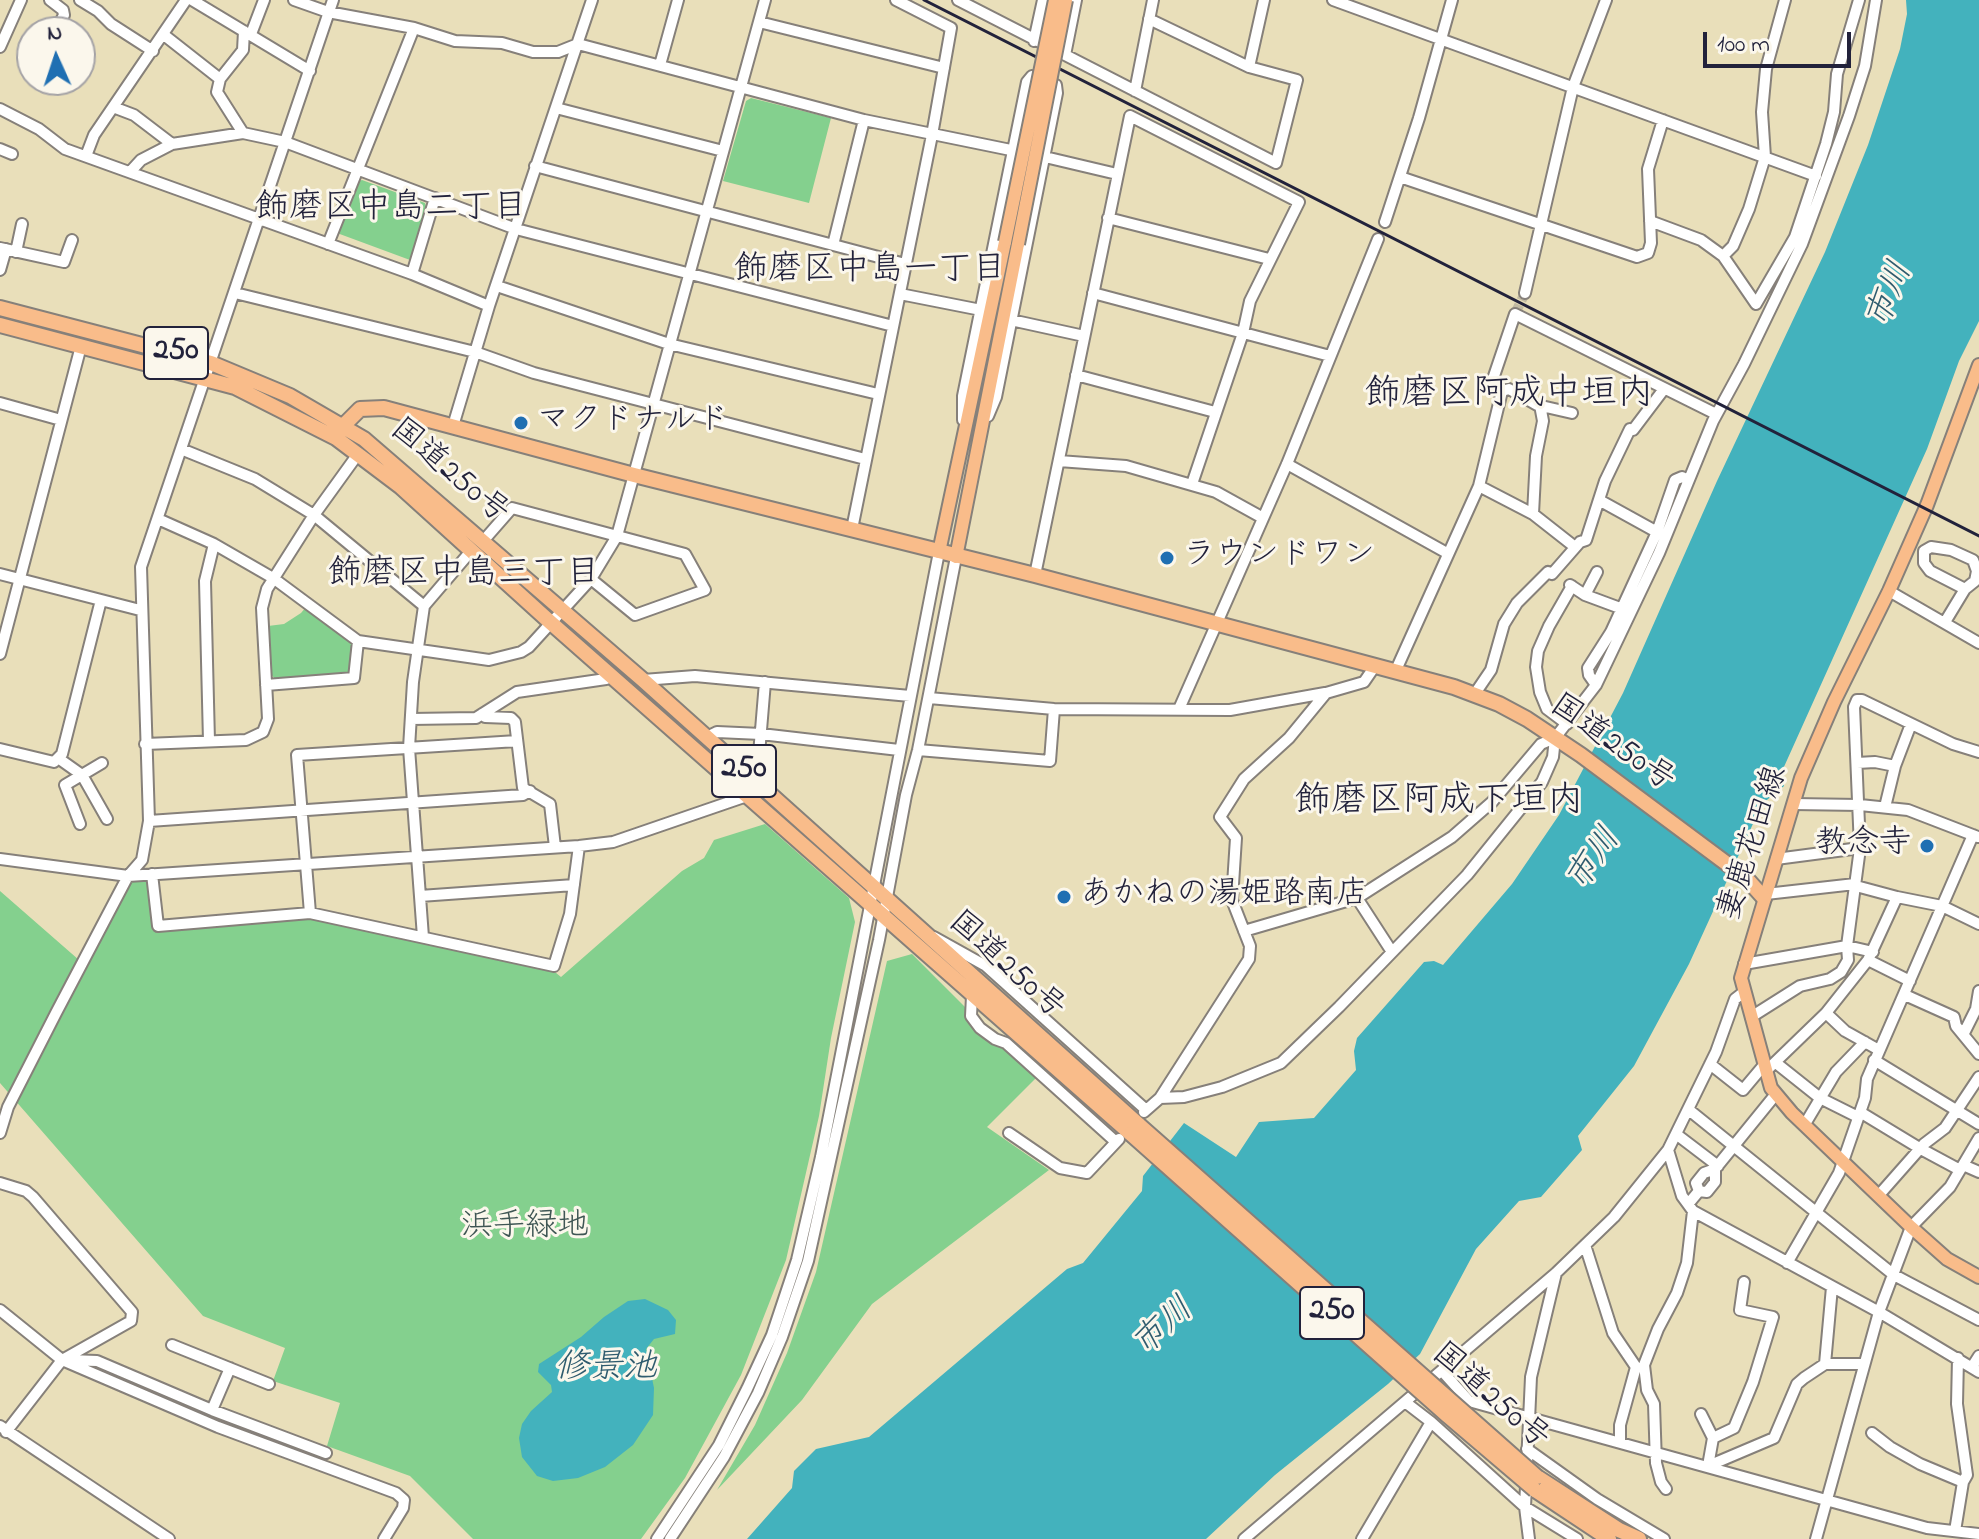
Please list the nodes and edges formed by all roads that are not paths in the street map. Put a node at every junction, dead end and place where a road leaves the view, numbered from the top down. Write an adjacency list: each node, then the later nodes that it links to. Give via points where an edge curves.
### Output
1 (21, 0): 37 (street)
2 (50, 0): 28 (street)
3 (80, 0): 38 (street)
4 (189, 0): 25 (street); 33 (street)
5 (264, 0): 32 (street)
6 (294, 0): 27 (street)
7 (333, 0): 27 (street)
8 (592, 0): 36 (street)
9 (678, 0): 40 (street)
10 (765, 0): 30 (street)
11 (896, 0): 42 (street, via 951,28)
12 (958, 0): 26 (street)
13 (1043, 0): 35 (street)
14 (1055, 0): 82 (main road, bridge)
15 (1066, 0): 82 (main road, bridge)
16 (1076, 0): 39 (street)
17 (1153, 0): 29 (street)
18 (1264, 0): 41 (street)
19 (1333, 0): 34 (street)
20 (1452, 0): 34 (street)
21 (1606, 0): 46 (street)
22 (1785, 0): 63 (street, via 1766,69)
23 (1859, 0): 68 (street)
24 (1876, 0): 81 (street, via 1857,91)
25 (204, 3): 32 (street)
26 (977, 4): 35 (street)
27 (328, 12): 31 (street); 43 (street)
28 (63, 16)
29 (1149, 19): 41 (street); 47 (street)
30 (759, 22): 42 (street); 45 (street)
31 (414, 28): 36 (street, via 455,41 502,43 533,52 558,52); 65 (street)
32 (247, 33): 43 (street); 44 (street, via 243,50)
33 (164, 35): 38 (street); 44 (street)
34 (1440, 40): 46 (street); 69 (street)
35 (1034, 41): 39 (street)
36 (578, 44): 40 (street); 49 (street)
37 (0, 47)
38 (153, 51): 48 (street)
39 (1065, 55): 47 (street)
40 (660, 65): 45 (street)
41 (1249, 67): 47 (street, via 1297,80 1276,163)
42 (944, 68): 54 (street)
43 (310, 71): 55 (street)
44 (220, 79): 53 (street, via 217,92)
45 (741, 86): 51 (street); 59 (street)
46 (1573, 87): 52 (street); 77 (street)
47 (1135, 91)
48 (113, 107): 56 (street, via 134,115); 61 (street)
49 (556, 108): 59 (street); 64 (street)
50 (0, 109): 61 (street)
51 (864, 120): 54 (street); 84 (street)
52 (1663, 120): 63 (street); 74 (street, via 1648,169)
53 (243, 133): 55 (street); 56 (street)
54 (932, 135): 58 (street); 88 (street)
55 (285, 142): 65 (street); 72 (street)
56 (172, 144): 66 (street)
57 (0, 149): 60 (street)
58 (1014, 150): 62 (street); 62 (street, via 1032,76 1056,85); 99 (street)
59 (723, 151): 71 (street)
60 (12, 154)
61 (86, 156): 66 (street)
62 (1045, 157): 67 (street); 100 (street)
63 (1765, 157): 68 (street); 86 (street, via 1749,209)
64 (535, 166): 71 (street); 78 (street)
65 (357, 169): 70 (street); 83 (street)
66 (130, 172): 72 (street)
67 (1117, 174): 73 (street); 87 (street, via 1130,116 1299,202)
68 (1816, 176): 81 (street)
69 (1400, 177): 75 (street); 77 (street)
70 (435, 198): 78 (street); 91 (street)
71 (706, 211): 84 (street); 90 (street)
72 (258, 218): 83 (street); 93 (street)
73 (1108, 218): 87 (street); 94 (street)
74 (1650, 221): 77 (street, via 1648,253 1637,257); 86 (street, via 1701,240)
75 (1385, 222)
76 (22, 224): 85 (street)
77 (1540, 224): 95 (street)
78 (516, 229): 90 (street); 92 (street)
79 (1378, 239): 108 (street)
80 (72, 240): 85 (street, via 64,262)
81 (1798, 240): 86 (street, via 1756,304); 121 (street, via 1744,364)
82 (1011, 243): 124 (main road); 126 (main road)
83 (328, 244): 91 (street)
84 (833, 245): 88 (street)
85 (7, 250): 89 (street)
86 (1723, 256)
87 (1269, 259): 103 (street, via 1250,301)
88 (905, 264): 96 (street)
89 (0, 270)
90 (689, 273): 102 (street); 105 (street)
91 (412, 274): 97 (street)
92 (497, 286): 97 (street); 105 (street)
93 (235, 293): 107 (street); 109 (street)
94 (1093, 293): 103 (street); 104 (street)
95 (1525, 293)
96 (900, 294): 99 (street); 102 (street)
97 (489, 306): 107 (street)
98 (0, 308): 109 (highway, 国道250号 / 250)
99 (981, 310): 126 (street, via 963,396)
100 (1011, 320): 104 (street); 124 (street, via 996,397)
101 (0, 325): 106 (highway, 国道250号 / 250)
102 (893, 326): 115 (street)
103 (1243, 333): 108 (street); 119 (street)
104 (1084, 336): 111 (street)
105 (669, 344): 115 (street); 117 (street)
106 (81, 346): 112 (highway, 国道250号 / 250); 122 (street)
107 (475, 352): 117 (street); 123 (street)
108 (1330, 356): 131 (street)
109 (211, 363): 112 (street); 125 (highway, 国道250号 / 250, via 290,396)
110 (1979, 365): 158 (main road, 妻鹿花田線)
111 (1076, 375): 119 (street); 130 (street)
112 (205, 378): 125 (highway, 国道250号 / 250); 127 (street)
113 (1664, 389): 114 (street, via 1515,314 1493,379); 121 (street); 136 (street, via 1630,429)
114 (1502, 391): 118 (street, via 1509,389); 135 (street)
115 (878, 394): 129 (street)
116 (0, 403): 122 (street)
117 (651, 403): 129 (street); 132 (street)
118 (1540, 405): 120 (street); 137 (street, via 1543,421)
119 (1215, 412): 134 (street)
120 (1572, 413)
121 (1716, 414): 133 (street)
122 (61, 420): 155 (street)
123 (453, 426): 125 (highway, 国道250号, via 384,408 360,409); 132 (highway, 国道250号)
124 (980, 431): 150 (main road)
125 (340, 432): 128 (highway, 国道250号 / 250); 144 (highway, 国道250号 / 250, via 364,439)
126 (963, 434): 148 (main road)
127 (181, 449): 138 (street, via 255,479); 140 (street)
128 (358, 454): 138 (street); 147 (highway, 国道250号 / 250)
129 (865, 459): 141 (street)
130 (1059, 461): 134 (street, via 1126,466); 153 (street)
131 (1287, 464): 139 (street); 149 (street)
132 (634, 475): 141 (highway, 国道250号); 143 (street)
133 (1688, 480): 142 (street, via 1675,480); 178 (street)
134 (1192, 484): 139 (street)
135 (1479, 486): 137 (street); 149 (street)
136 (1599, 500): 142 (street); 146 (street, via 1586,540)
137 (1533, 514): 146 (street)
138 (314, 515): 154 (street); 161 (street)
139 (1263, 518): 167 (street)
140 (158, 519): 145 (street); 163 (street, via 141,567)
141 (852, 529): 148 (highway, 国道250号)
142 (1657, 532): 162 (street)
143 (617, 536): 144 (street, via 512,508); 156 (street); 156 (street, via 685,554 705,590 635,615)
144 (484, 540): 164 (highway, 国道250号 / 250)
145 (214, 544): 154 (street); 192 (street, via 205,581)
146 (1575, 547): 180 (street, via 1517,603 1504,624 1491,670)
147 (471, 551): 161 (street); 165 (highway, 国道250号 / 250)
148 (939, 552): 150 (highway, 国道250号); 181 (street)
149 (1447, 553): 173 (street)
150 (956, 557): 153 (highway, 国道250号); 182 (street)
151 (1597, 572): 159 (street)
152 (0, 574): 155 (street)
153 (1035, 575): 167 (highway, 国道250号)
154 (273, 578): 168 (street); 177 (street, via 262,608)
155 (19, 579): 160 (street); 171 (street)
156 (591, 579): 164 (street)
157 (1965, 589): 157 (street, via 1975,581 1973,560 1939,547 1924,551 1930,571); 166 (street)
158 (1889, 591): 166 (street); 209 (main road, 妻鹿花田線, via 1834,702)
159 (1585, 595): 162 (street); 187 (street, via 1571,585 1538,651 1540,692 1547,709)
160 (101, 600): 163 (street); 200 (street)
161 (424, 606): 170 (street)
162 (1620, 608): 178 (street, via 1588,668)
163 (140, 610): 194 (street)
164 (562, 610): 165 (street); 175 (highway, 国道250号 / 250)
165 (550, 622): 170 (street, via 521,652 489,660); 174 (highway, 国道250号 / 250)
166 (1945, 622): 169 (street)
167 (1218, 625): 172 (highway, 国道250号); 184 (street)
168 (358, 641): 170 (street); 177 (street, via 354,678)
169 (1979, 643)
170 (417, 650): 186 (street)
171 (0, 654)
172 (1375, 666): 173 (highway, 国道250号); 179 (street, via 1364,682)
173 (1396, 670): 180 (highway, 国道250号)
174 (612, 675): 185 (street, via 517,692); 207 (highway, 国道250号 / 250)
175 (643, 680): 176 (street, via 695,676); 190 (highway, 国道250号 / 250)
176 (765, 682): 181 (street); 189 (street)
177 (266, 685): 192 (street, via 268,719 263,732 246,740)
178 (1596, 685): 187 (street)
179 (1326, 693): 184 (street, via 1230,710); 239 (street, via 1289,738 1244,779 1220,817 1236,838 1232,900)
180 (1474, 695): 191 (highway, 国道250号)
181 (910, 696): 197 (street)
182 (929, 698): 183 (street); 198 (street)
183 (1054, 709): 184 (street); 198 (street, via 1050,761)
184 (1179, 709)
185 (482, 714): 186 (street); 193 (street, via 511,718)
186 (411, 719): 195 (street)
187 (1567, 724): 191 (street)
188 (1911, 724): 199 (street); 202 (street, via 1857,700); 203 (street)
189 (761, 734): 190 (street, via 717,732); 197 (street); 205 (street, via 758,766)
190 (707, 737): 205 (highway, 国道250号 / 250)
191 (1555, 738): 230 (highway, 国道250号); 232 (street, via 1541,744 1492,802 1452,837); 242 (street, via 1542,782 1467,875)
192 (209, 741): 194 (street)
193 (517, 741): 195 (street); 206 (street, via 523,788)
194 (145, 744): 214 (street)
195 (409, 748): 208 (street); 212 (street, via 297,755)
196 (0, 749): 200 (street, via 54,762)
197 (899, 750): 228 (street)
198 (918, 750): 233 (street)
199 (1979, 752)
200 (58, 758): 204 (street)
201 (102, 763): 204 (street)
202 (1857, 763): 203 (street); 210 (street)
203 (1895, 766): 211 (street)
204 (82, 775): 213 (street); 215 (street, via 65,785)
205 (751, 777): 228 (highway, 国道250号 / 250)
206 (530, 791): 208 (street); 218 (street, via 550,804)
207 (747, 796): 217 (street, via 613,842); 234 (highway, 国道250号 / 250)
208 (413, 801): 212 (street); 220 (street)
209 (1793, 804): 210 (street); 222 (main road, 妻鹿花田線)
210 (1860, 805): 211 (street); 219 (street)
211 (1885, 807): 216 (street, via 1908,810)
212 (302, 809): 214 (street); 223 (street)
213 (107, 819)
214 (149, 821): 225 (street, via 142,860)
215 (80, 824)
216 (1977, 836): 235 (street)
217 (579, 846): 218 (street); 226 (street)
218 (555, 847): 220 (street)
219 (1860, 848): 222 (street); 227 (street)
220 (417, 856): 223 (street); 229 (street)
221 (0, 859): 225 (street)
222 (1776, 859): 230 (main road, 妻鹿花田線)
223 (306, 863): 224 (street); 236 (street)
224 (152, 874): 225 (street); 236 (street, via 158,926)
225 (128, 876): 263 (street)
226 (574, 885): 229 (street); 240 (street, via 566,935 554,966)
227 (1856, 885): 230 (street); 231 (street); 241 (street)
228 (874, 887): 233 (highway, 国道250号 / 250); 234 (street)
229 (420, 896): 240 (street)
230 (1765, 896): 244 (main road, 妻鹿花田線)
231 (1897, 897): 235 (street); 243 (street)
232 (1357, 898): 239 (street); 242 (street)
233 (887, 899): 237 (street); 269 (highway, 国道250号 / 250)
234 (870, 902): 237 (highway, 国道250号 / 250); 287 (street)
235 (1942, 906): 238 (street); 246 (street)
236 (310, 913): 240 (street)
237 (884, 915): 269 (highway, 国道250号 / 250, via 972,996); 287 (street)
238 (1979, 924)
239 (1244, 931): 261 (street, via 1249,959)
240 (423, 937)
241 (1847, 946): 243 (street); 244 (street); 245 (street, via 1848,960)
242 (1392, 952): 261 (street, via 1281,1063 1222,1087)
243 (1871, 956): 246 (street); 247 (street)
244 (1744, 964): 249 (main road, 妻鹿花田線)
245 (1837, 973): 247 (street); 252 (street, via 1800,986)
246 (1910, 981): 250 (street)
247 (1850, 984): 251 (street)
248 (1979, 991): 253 (street)
249 (1744, 992): 252 (main road, 妻鹿花田線); 257 (street, via 1735,999)
250 (1905, 995): 253 (street, via 1954,1017); 256 (street)
251 (1826, 1013): 254 (street); 258 (street)
252 (1751, 1017): 258 (main road, 妻鹿花田線)
253 (1964, 1033): 255 (street)
254 (1865, 1042): 256 (street); 262 (street)
255 (1979, 1054)
256 (1877, 1055): 265 (street); 266 (street)
257 (1710, 1064): 258 (street, via 1743,1090); 264 (street)
258 (1769, 1066): 260 (main road, 妻鹿花田線); 262 (street)
259 (1979, 1077): 265 (street)
260 (1776, 1094): 267 (main road, 妻鹿花田線); 274 (street)
261 (1160, 1098): 269 (street)
262 (1820, 1098): 266 (street); 267 (street)
263 (4, 1106): 270 (street)
264 (1689, 1110): 272 (street); 274 (street)
265 (1956, 1110): 268 (street); 275 (street)
266 (1859, 1115): 275 (street); 277 (street)
267 (1805, 1124): 277 (main road, 妻鹿花田線)
268 (1979, 1124)
269 (1133, 1126): 271 (street, via 1087,1173 1060,1168); 321 (highway, 国道250号 / 250, bridge)
270 (0, 1133)
271 (1009, 1133)
272 (1676, 1134): 276 (street); 279 (street)
273 (1979, 1138): 278 (street)
274 (1735, 1146): 279 (street); 284 (street)
275 (1921, 1149): 278 (street); 282 (street)
276 (1668, 1150): 283 (street, via 1682,1196); 286 (street)
277 (1844, 1160): 282 (main road, 妻鹿花田線); 284 (street)
278 (1962, 1167): 280 (street); 285 (street)
279 (1717, 1168): 283 (street, via 1715,1182 1707,1192 1699,1191)
280 (1979, 1172)
281 (0, 1183): 300 (street, via 33,1197 132,1312 131,1321)
282 (1879, 1195): 285 (main road, 妻鹿花田線)
283 (1691, 1207): 288 (street); 317 (street, via 1683,1277 1644,1365 1654,1404)
284 (1816, 1211): 288 (street); 291 (street)
285 (1911, 1227): 290 (main road, 妻鹿花田線, via 1947,1259); 291 (street)
286 (1585, 1245): 289 (street); 315 (street, via 1613,1333 1636,1363)
287 (806, 1246): 329 (street, via 772,1335 719,1445); 330 (street, via 782,1337 758,1393)
288 (1787, 1263): 293 (street)
289 (1556, 1273): 305 (street); 310 (street)
290 (1978, 1274)
291 (1894, 1275): 295 (street); 296 (street)
292 (1744, 1282): 314 (street, via 1740,1310 1773,1317 1734,1428)
293 (1832, 1287): 295 (street); 301 (street)
294 (0, 1310): 300 (street)
295 (1879, 1312): 299 (street); 302 (street)
296 (1979, 1320)
297 (172, 1345): 303 (street)
298 (1979, 1356): 304 (street)
299 (1958, 1358): 304 (street); 320 (street, via 1957,1404 1967,1475)
300 (62, 1360): 308 (street, via 97,1361); 312 (street); 328 (street, via 218,1427 396,1493 404,1500 403,1508)
301 (1825, 1364): 302 (street); 319 (street, via 1797,1384 1774,1438)
302 (1864, 1364): 323 (street)
303 (230, 1368): 306 (street); 308 (street)
304 (1976, 1369)
305 (1442, 1371): 307 (street); 310 (street, via 1469,1401)
306 (269, 1384)
307 (1405, 1402): 311 (street); 331 (street)
308 (212, 1410): 318 (street)
309 (1701, 1414): 314 (street)
310 (1527, 1416): 315 (street); 316 (street)
311 (1431, 1422): 324 (street); 332 (street)
312 (3, 1429): 327 (street)
313 (1872, 1433): 320 (street, via 1920,1464)
314 (1713, 1438): 319 (street)
315 (1620, 1441): 317 (street)
316 (1527, 1449): 324 (street); 337 (street)
317 (1656, 1451): 319 (street); 322 (street)
318 (326, 1453)
319 (1708, 1466): 323 (street)
320 (1963, 1482): 325 (street)
321 (1536, 1483): 335 (highway, 国道250号 / 250); 336 (highway, 国道250号 / 250)
322 (1666, 1489)
323 (1827, 1499): 325 (street); 338 (street)
324 (1525, 1507): 333 (street); 334 (street)
325 (1955, 1531): 326 (street)
326 (1979, 1534)
327 (169, 1539)
328 (384, 1539)
329 (657, 1539)
330 (670, 1539)
331 (1244, 1539)
332 (1362, 1539)
333 (1529, 1539)
334 (1577, 1539)
335 (1609, 1539)
336 (1639, 1539)
337 (1664, 1539)
338 (1816, 1539)

